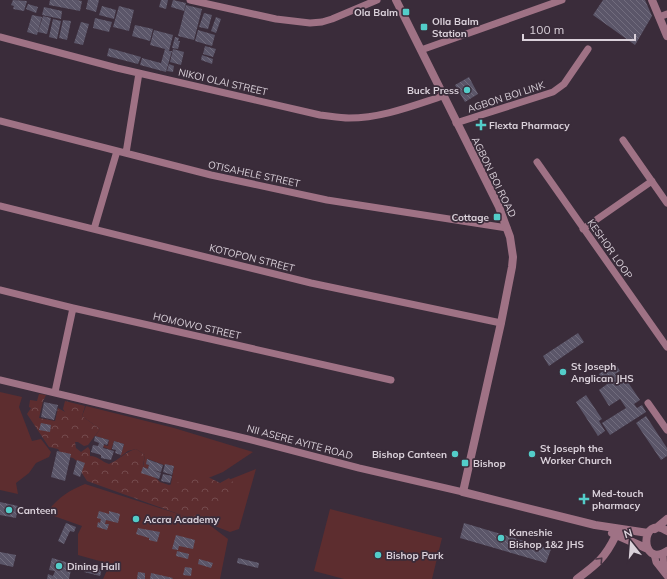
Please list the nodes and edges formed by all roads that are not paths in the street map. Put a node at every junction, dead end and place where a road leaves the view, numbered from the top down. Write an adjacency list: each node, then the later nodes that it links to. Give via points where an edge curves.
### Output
1 (190, 0): 2 (street, via 276,19 310,23 332,19)
2 (378, 0)
3 (396, 0): 11 (street, AGBON BOI ROAD)
4 (562, 0): 6 (street)
5 (652, 0): 7 (street)
6 (539, 4): 11 (street)
7 (663, 16): 8 (street)
8 (667, 36)
9 (0, 37): 12 (street, NIKOI OLAI STREET)
10 (588, 49): 15 (street, AGBON BOI LINK, via 564,84 552,92)
11 (421, 50): 13 (street, AGBON BOI ROAD)
12 (139, 73): 13 (street, NIKOI OLAI STREET, via 320,115 347,118 378,116); 18 (street)
13 (443, 96): 15 (street, AGBON BOI ROAD)
14 (0, 121): 17 (street, OTISAHELE STREET)
15 (456, 123): 23 (street, AGBON BOI ROAD)
16 (623, 140): 20 (street)
17 (116, 151): 18 (street, OTISAHELE STREET); 24 (street)
18 (126, 154): 23 (street, OTISAHELE STREET, via 328,200)
19 (537, 162): 25 (street, KESHOR LOOP)
20 (652, 181): 21 (street); 25 (street)
21 (667, 203)
22 (0, 206): 24 (street, KOTOPON STREET)
23 (507, 228): 28 (street, AGBON BOI ROAD, via 512,246 512,262)
24 (94, 229): 28 (street, KOTOPON STREET, via 311,283)
25 (583, 229): 29 (street, KESHOR LOOP)
26 (0, 290): 27 (street, HOMOWO STREET)
27 (72, 308): 31 (street, HOMOWO STREET); 32 (street)
28 (501, 323): 35 (street, AGBON BOI ROAD)
29 (667, 347)
30 (0, 380): 32 (street, NII ASERE AYITE ROAD)
31 (391, 380)
32 (55, 392): 35 (street, NII ASERE AYITE ROAD)
33 (648, 403): 34 (street)
34 (667, 430)
35 (463, 492): 37 (street, NII ASERE AYITE ROAD)
36 (667, 519): 38 (street)
37 (595, 526): 38 (street, NII ASERE AYITE ROAD); 40 (street, NII ASERE AYITE ROAD)
38 (651, 531): 39 (street, NII ASERE AYITE ROAD, via 661,528); 41 (street, via 645,542)
39 (667, 531)
40 (616, 535): 41 (street, NII ASERE AYITE ROAD); 43 (street, one-way to 40, via 604,557)
41 (658, 552): 42 (street)
42 (666, 574)
43 (576, 579)

